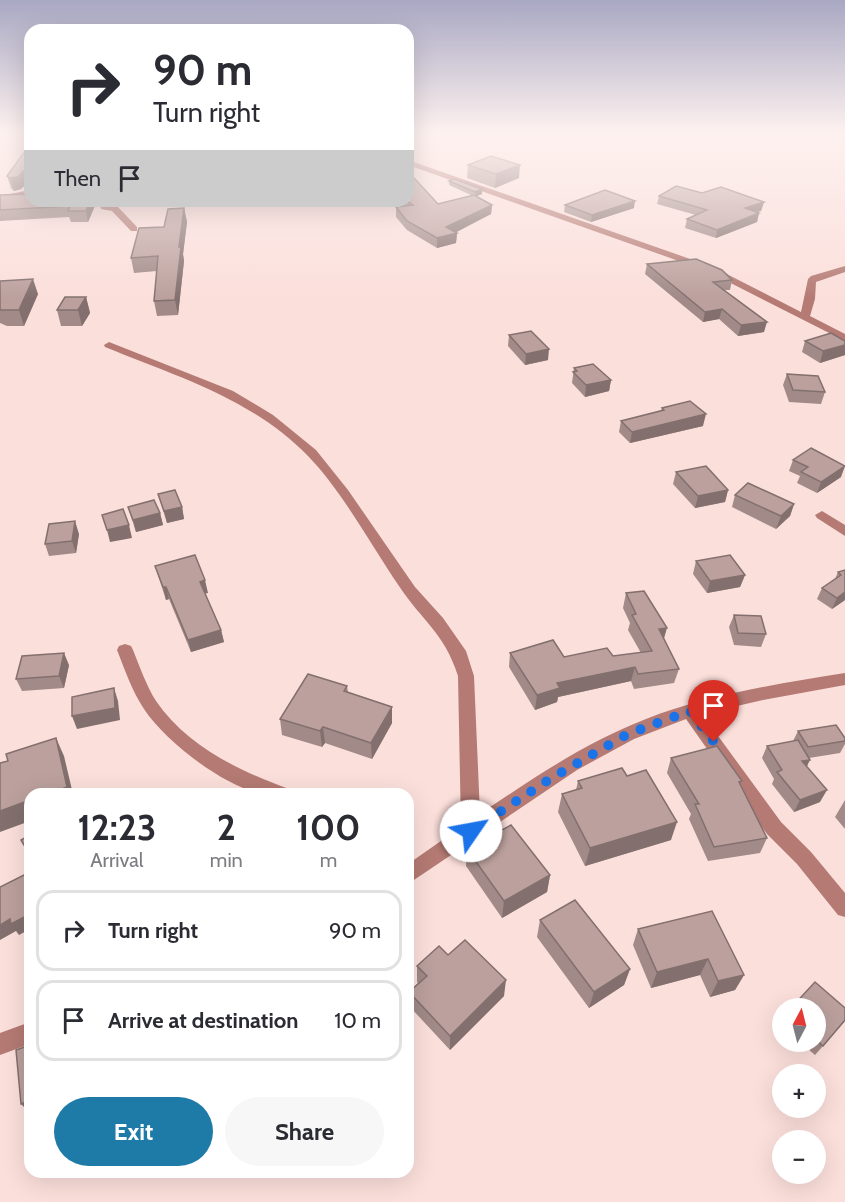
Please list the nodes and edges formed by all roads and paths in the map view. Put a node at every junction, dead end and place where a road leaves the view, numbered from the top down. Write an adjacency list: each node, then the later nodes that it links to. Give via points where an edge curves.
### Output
1 (479, 187): 7 (street, via 710,269)
2 (24, 193): 3 (street)
3 (0, 198)
4 (104, 207): 5 (street, via 115,209)
5 (134, 229)
6 (845, 269): 7 (street, via 811,281)
7 (804, 318): 8 (street)
8 (845, 338)
9 (109, 345): 16 (street, via 229,393 269,418 312,453 343,493 410,591 458,651 466,676)
10 (822, 515): 11 (street)
11 (845, 532)
12 (125, 650): 15 (street, via 149,704 167,729 189,747)
13 (845, 679): 14 (street)
14 (690, 711): 16 (street, via 628,734); 18 (street, via 774,828)
15 (269, 788)
16 (471, 831): 17 (street)
17 (414, 871)
18 (845, 908)
19 (24, 1036): 20 (street)
20 (0, 1044)

